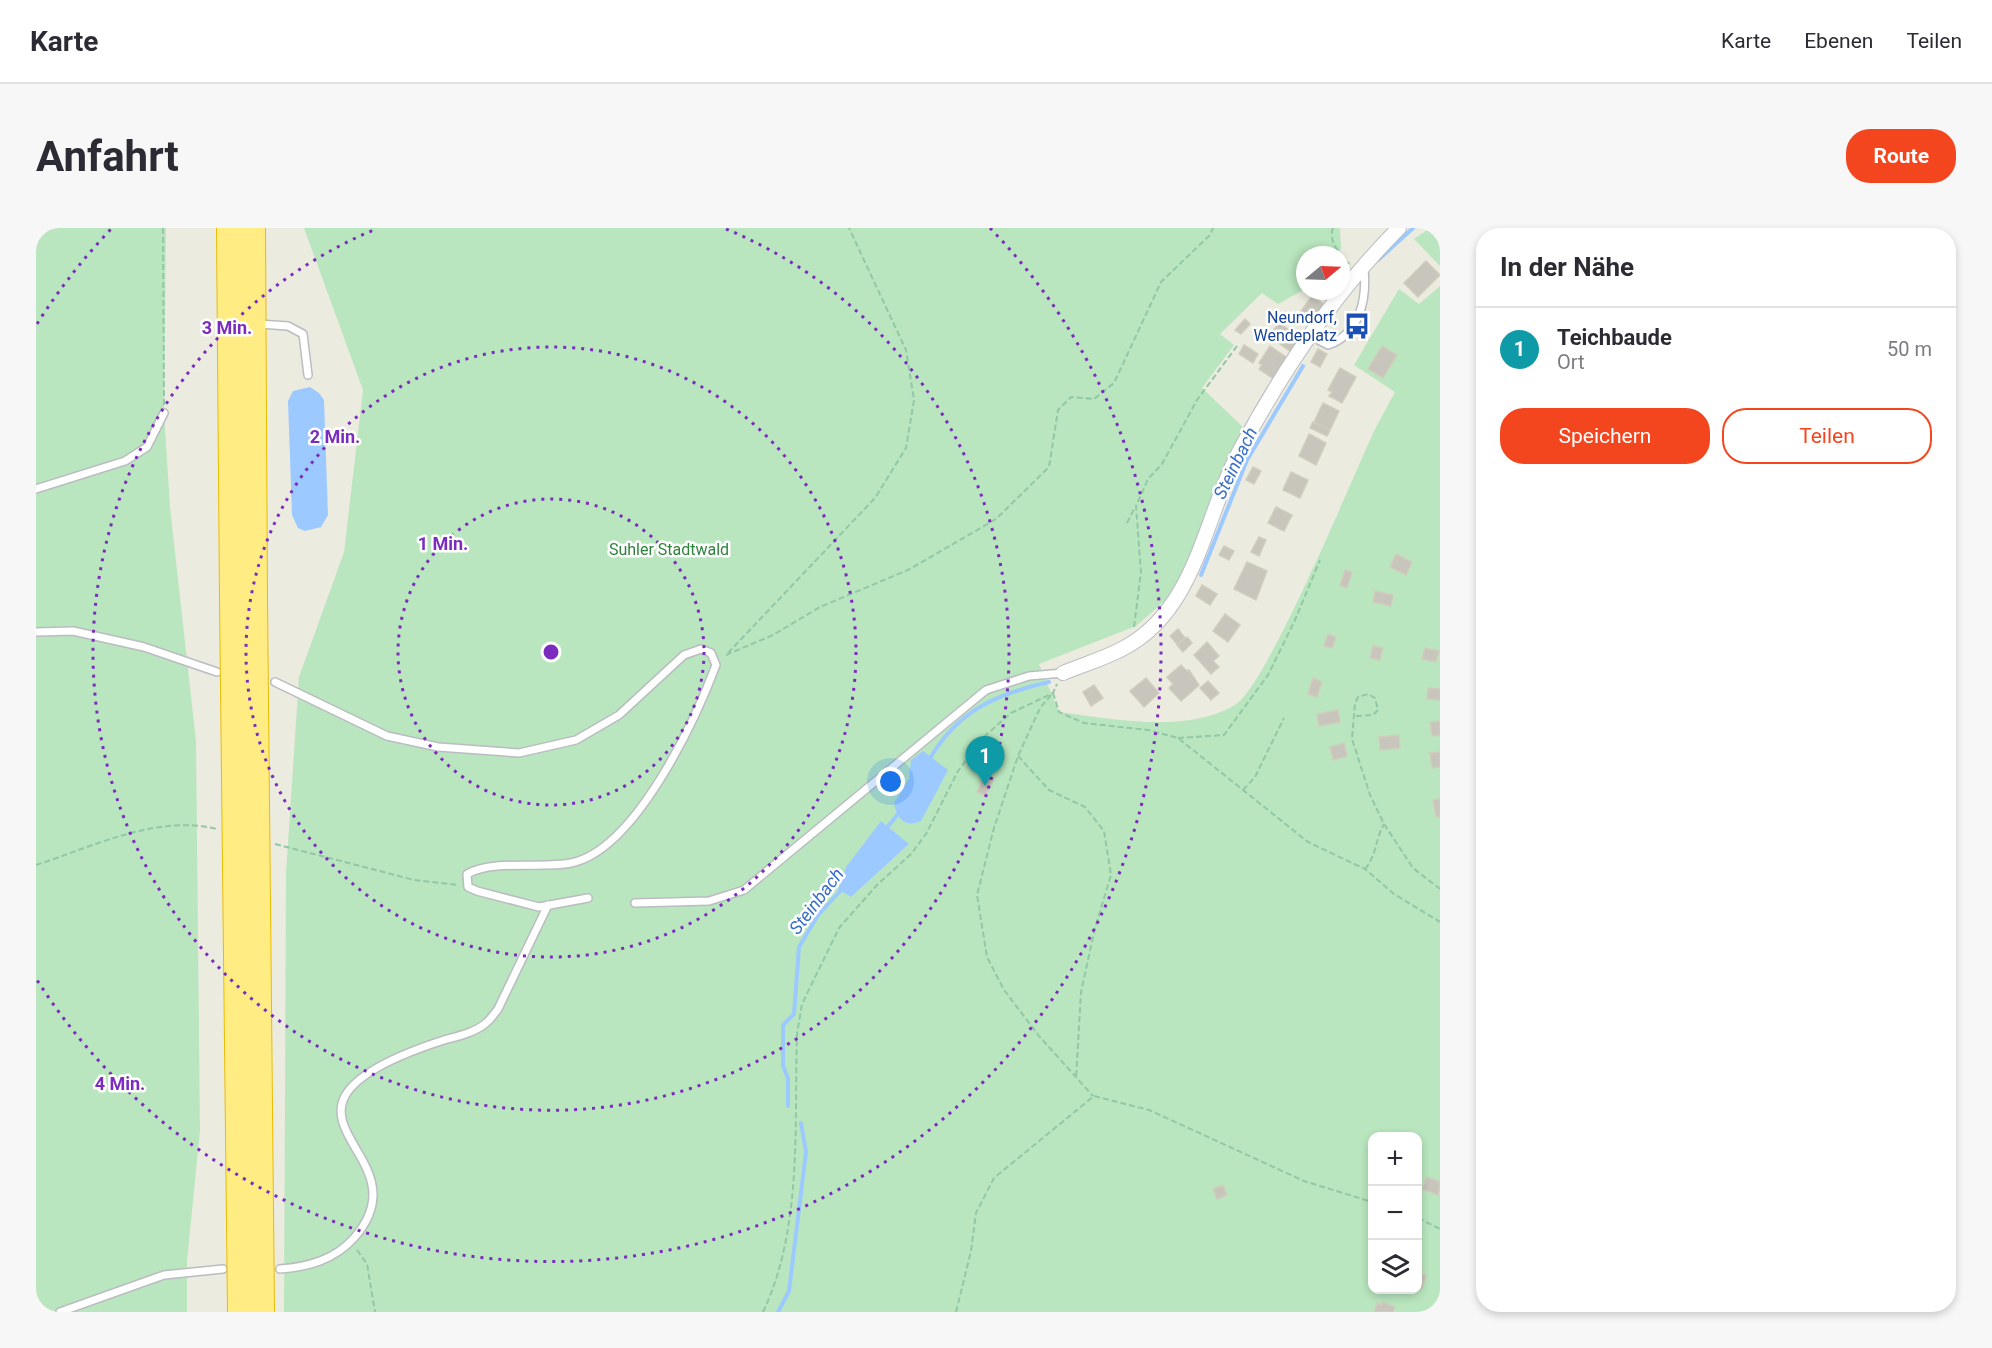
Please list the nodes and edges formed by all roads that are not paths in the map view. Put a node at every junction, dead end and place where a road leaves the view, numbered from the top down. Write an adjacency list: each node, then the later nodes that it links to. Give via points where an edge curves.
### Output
1 (230, 228): 10 (highway)
2 (252, 228): 5 (highway)
3 (1398, 228): 4 (street)
4 (1364, 266): 6 (street); 6 (lane, via 1361,312 1350,333 1328,345)
5 (253, 323): 7 (lane, via 288,326 303,334); 10 (highway)
6 (1311, 336): 13 (street, via 1239,451 1192,570 1157,621 1130,644)
7 (308, 375)
8 (164, 413): 9 (lane, via 147,447 125,461)
9 (36, 489)
10 (243, 599): 21 (highway, bridge); 22 (highway, bridge)
11 (36, 633): 12 (lane, via 73,631 144,647)
12 (218, 672)
13 (1063, 673): 16 (lane, via 1029,676 986,690 744,890 709,901)
14 (275, 682): 17 (lane, via 387,736 438,747 519,753 576,740 619,715 684,655 700,649 711,654 716,665 672,760 613,838 594,853 572,862 485,867 467,874 468,887 477,891 539,908)
15 (588, 898): 17 (lane)
16 (635, 903)
17 (548, 905): 19 (lane, via 498,1009 486,1023 392,1061 353,1085 341,1108 372,1181 369,1217 349,1243 313,1264)
18 (223, 1269): 20 (lane, via 164,1275)
19 (280, 1269)
20 (60, 1312)
21 (241, 1312)
22 (261, 1312)

